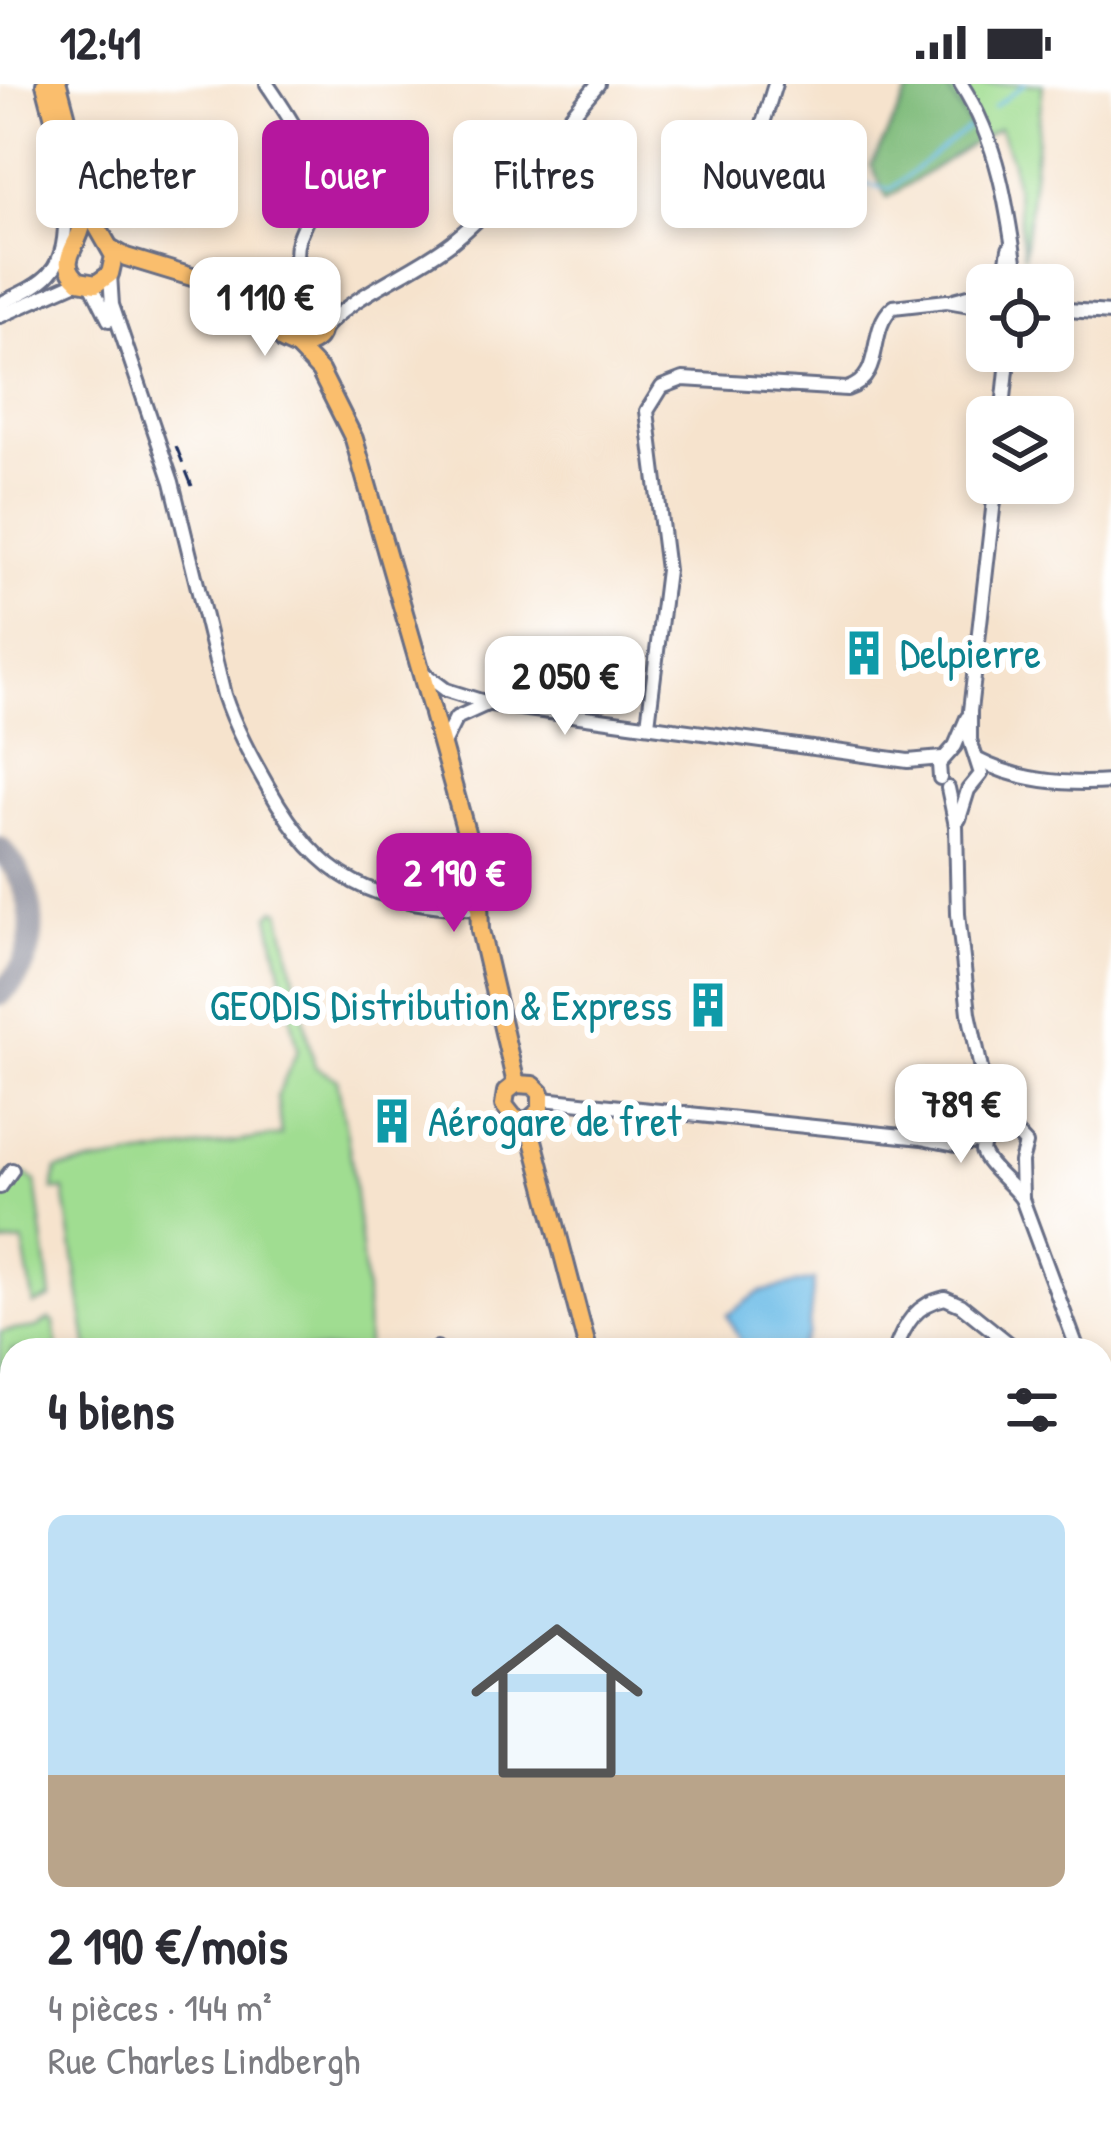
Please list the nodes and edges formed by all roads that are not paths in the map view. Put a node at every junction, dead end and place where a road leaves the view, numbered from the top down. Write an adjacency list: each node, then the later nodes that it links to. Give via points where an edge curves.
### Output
1 (45, 84): 7 (main road)
2 (58, 84): 11 (main road, via 85,192)
3 (267, 84): 23 (street, via 310,160 312,203 296,254)
4 (598, 84): 22 (street, via 473,224)
5 (775, 84): 8 (street)
6 (961, 84): 9 (street, via 994,148)
7 (50, 106): 10 (main road, via 82,219); 24 (street, via 63,201 60,253 48,276)
8 (764, 120)
9 (1010, 236): 13 (street); 14 (street)
10 (76, 242): 11 (main road, via 87,237); 12 (main road)
11 (108, 245): 15 (main road); 16 (main road)
12 (68, 263): 18 (main road); 24 (street)
13 (1007, 264)
14 (1016, 264)
15 (111, 273): 16 (main road); 18 (main road); 29 (street, via 112,304)
16 (184, 275): 17 (main road)
17 (208, 282): 23 (main road); 27 (main road)
18 (85, 283): 24 (street); 29 (street, via 117,334)
19 (966, 295): 20 (street)
20 (947, 301): 21 (street); 37 (street, via 889,309 869,373 847,389 683,379 654,394 647,411 667,569)
21 (966, 303)
22 (348, 304): 23 (street); 28 (street)
23 (301, 306): 27 (main road); 28 (main road)
24 (0, 310)
25 (1074, 310): 26 (street)
26 (1111, 313)
27 (277, 326): 28 (main road, via 284,341)
28 (311, 340): 31 (main road, via 354,439)
29 (174, 495): 47 (street, via 230,712 294,830 368,890 420,906)
30 (994, 504): 34 (street)
31 (421, 671): 32 (street); 35 (main road)
32 (457, 695): 33 (street); 35 (street)
33 (489, 704): 36 (street); 37 (street)
34 (970, 711): 39 (street); 40 (street)
35 (432, 712): 36 (street); 38 (main road)
36 (456, 718): 38 (street)
37 (648, 724): 41 (street)
38 (442, 747): 47 (main road, via 478,875)
39 (946, 755): 40 (street, via 960,749); 41 (street); 44 (street)
40 (976, 757): 42 (street); 45 (street, via 981,774)
41 (908, 761): 44 (street)
42 (1021, 776): 43 (street); 45 (street)
43 (1111, 782)
44 (944, 783): 45 (street); 46 (street)
45 (972, 786): 46 (street)
46 (956, 826): 49 (street, via 963,964)
47 (478, 909): 48 (main road)
48 (515, 1084): 50 (main road, via 533,1084); 51 (main road, via 504,1105)
49 (986, 1092): 52 (street); 53 (street)
50 (543, 1099): 51 (main road); 54 (street)
51 (528, 1121): 61 (main road)
52 (1010, 1127): 53 (street); 56 (street, via 1026,1144)
53 (984, 1138): 54 (street); 55 (street)
54 (956, 1145): 55 (street)
55 (984, 1160): 58 (street)
56 (1021, 1162): 58 (street); 60 (street)
57 (12, 1170): 59 (street)
58 (998, 1170): 60 (street)
59 (0, 1186)
60 (1022, 1199): 64 (street)
61 (584, 1338)
62 (899, 1338): 63 (street, via 921,1306 945,1298)
63 (1002, 1338)
64 (1072, 1338)

